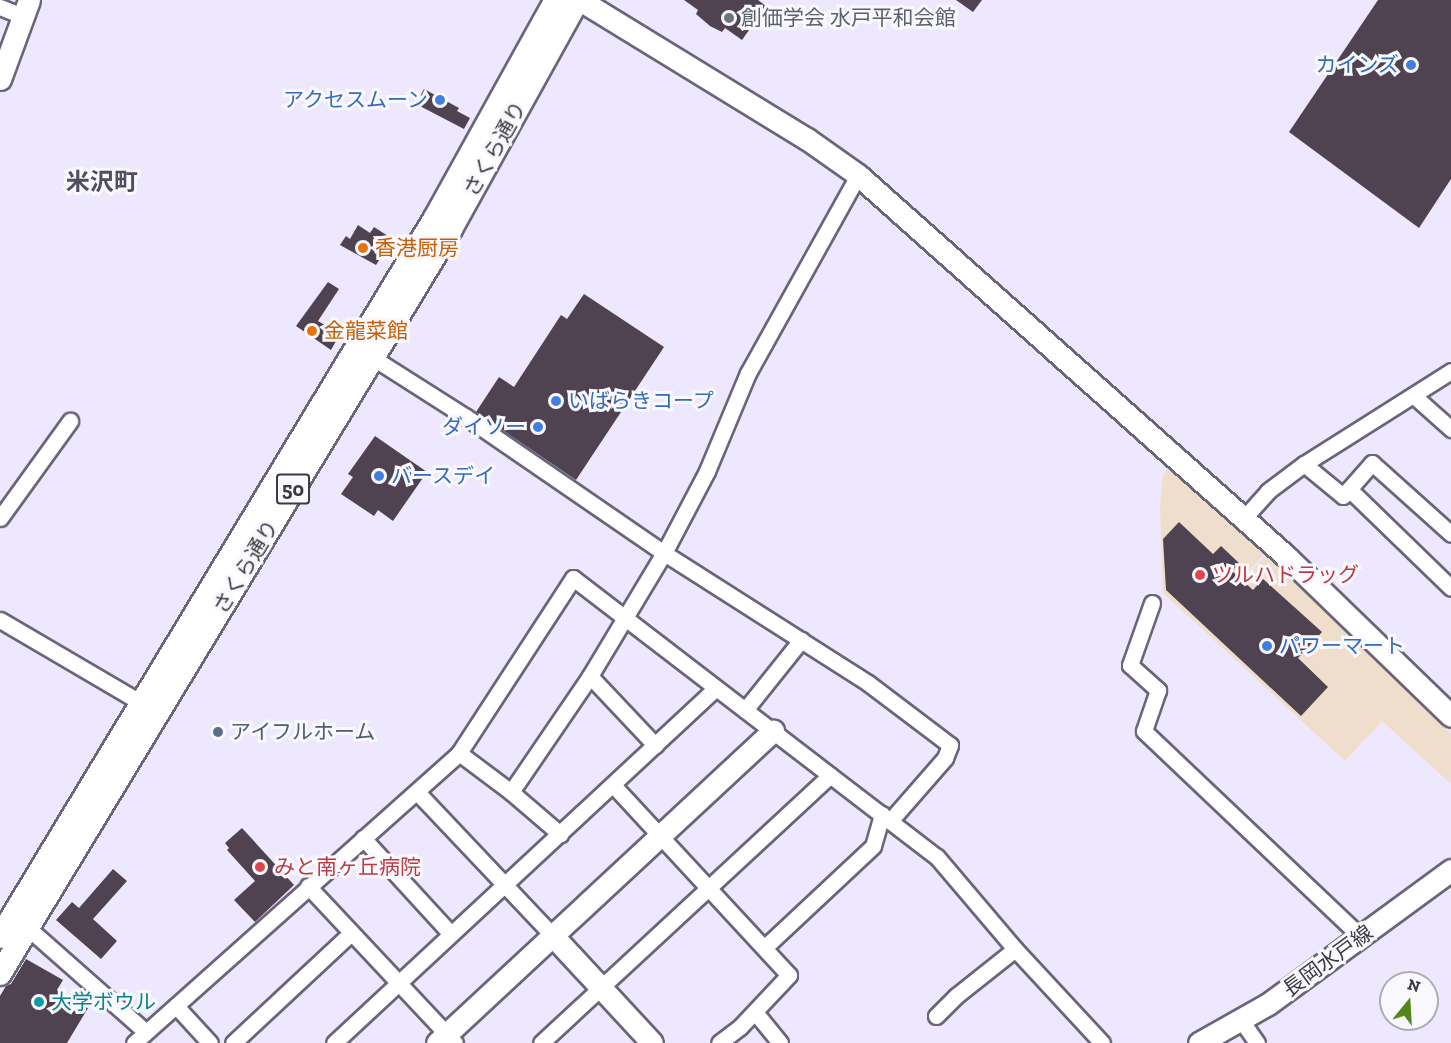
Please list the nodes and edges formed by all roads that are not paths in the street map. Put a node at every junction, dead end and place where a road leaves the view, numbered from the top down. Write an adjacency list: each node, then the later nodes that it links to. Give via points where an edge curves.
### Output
1 (556, 0): 7 (main road, さくら通り / 50)
2 (579, 0): 6 (street, via 807,139); 7 (main road, さくら通り / 50, via 451,229)
3 (0, 7): 4 (street)
4 (26, 8): 5 (street)
5 (0, 79)
6 (858, 175): 15 (street); 17 (street, via 748,373 707,471)
7 (364, 352): 17 (street); 25 (main road, さくら通り / 50)
8 (1451, 371): 9 (street)
9 (1414, 396): 11 (street); 12 (street)
10 (70, 421): 14 (street)
11 (1451, 429)
12 (1304, 464): 13 (street, via 1343,496); 15 (street, via 1268,491)
13 (1349, 489): 16 (street, via 1372,463); 18 (street)
14 (0, 518)
15 (1244, 518): 27 (street)
16 (1451, 534)
17 (664, 553): 20 (street); 22 (street)
18 (1451, 588)
19 (1152, 603): 48 (street, via 1130,665 1158,690 1144,731)
20 (626, 617): 23 (street); 24 (street); 30 (street, via 573,578)
21 (0, 620): 25 (street)
22 (801, 640): 26 (street); 35 (street, via 868,683 950,745 945,758)
23 (590, 676): 29 (street); 34 (street)
24 (716, 688): 26 (street); 29 (street)
25 (149, 708): 43 (main road, さくら通り / 50); 46 (main road, さくら通り / 50)
26 (745, 710): 28 (street)
27 (1451, 716)
28 (772, 731): 31 (street); 37 (street)
29 (655, 745): 32 (street)
30 (459, 753): 33 (street); 34 (street)
31 (830, 775): 35 (street); 42 (street)
32 (614, 785): 36 (street); 37 (street)
33 (417, 792): 38 (street); 40 (street)
34 (511, 792): 36 (street)
35 (887, 817): 49 (street, via 873,846); 50 (street, via 937,857)
36 (560, 834): 40 (street)
37 (660, 837): 42 (street); 47 (street)
38 (363, 838): 41 (street); 45 (street)
39 (1451, 870): 48 (street, 長岡水戸線)
40 (504, 885): 45 (street); 47 (street)
41 (308, 886): 44 (street); 54 (street)
42 (707, 888): 49 (street); 53 (street)
43 (28, 928): 51 (main road, さくら通り / 50); 58 (street)
44 (351, 933): 52 (street); 63 (street)
45 (451, 934): 52 (street)
46 (0, 937)
47 (554, 937): 53 (street); 59 (street)
48 (1361, 937): 57 (street, 長岡水戸線)
49 (764, 948): 55 (street, via 789,975)
50 (1015, 949): 56 (street); 68 (street)
51 (0, 974)
52 (399, 983): 59 (street); 64 (street)
53 (602, 987): 60 (street); 65 (street)
54 (176, 1006): 58 (street); 62 (street)
55 (755, 1012): 66 (street); 67 (street)
56 (936, 1016)
57 (1241, 1020): 69 (street, 長岡水戸線); 70 (street)
58 (146, 1032): 61 (street)
59 (446, 1040)
60 (644, 1040)
61 (134, 1043)
62 (210, 1043)
63 (233, 1043)
64 (334, 1043)
65 (542, 1043)
66 (719, 1043)
67 (780, 1043)
68 (1102, 1043)
69 (1198, 1043)
70 (1257, 1043)

